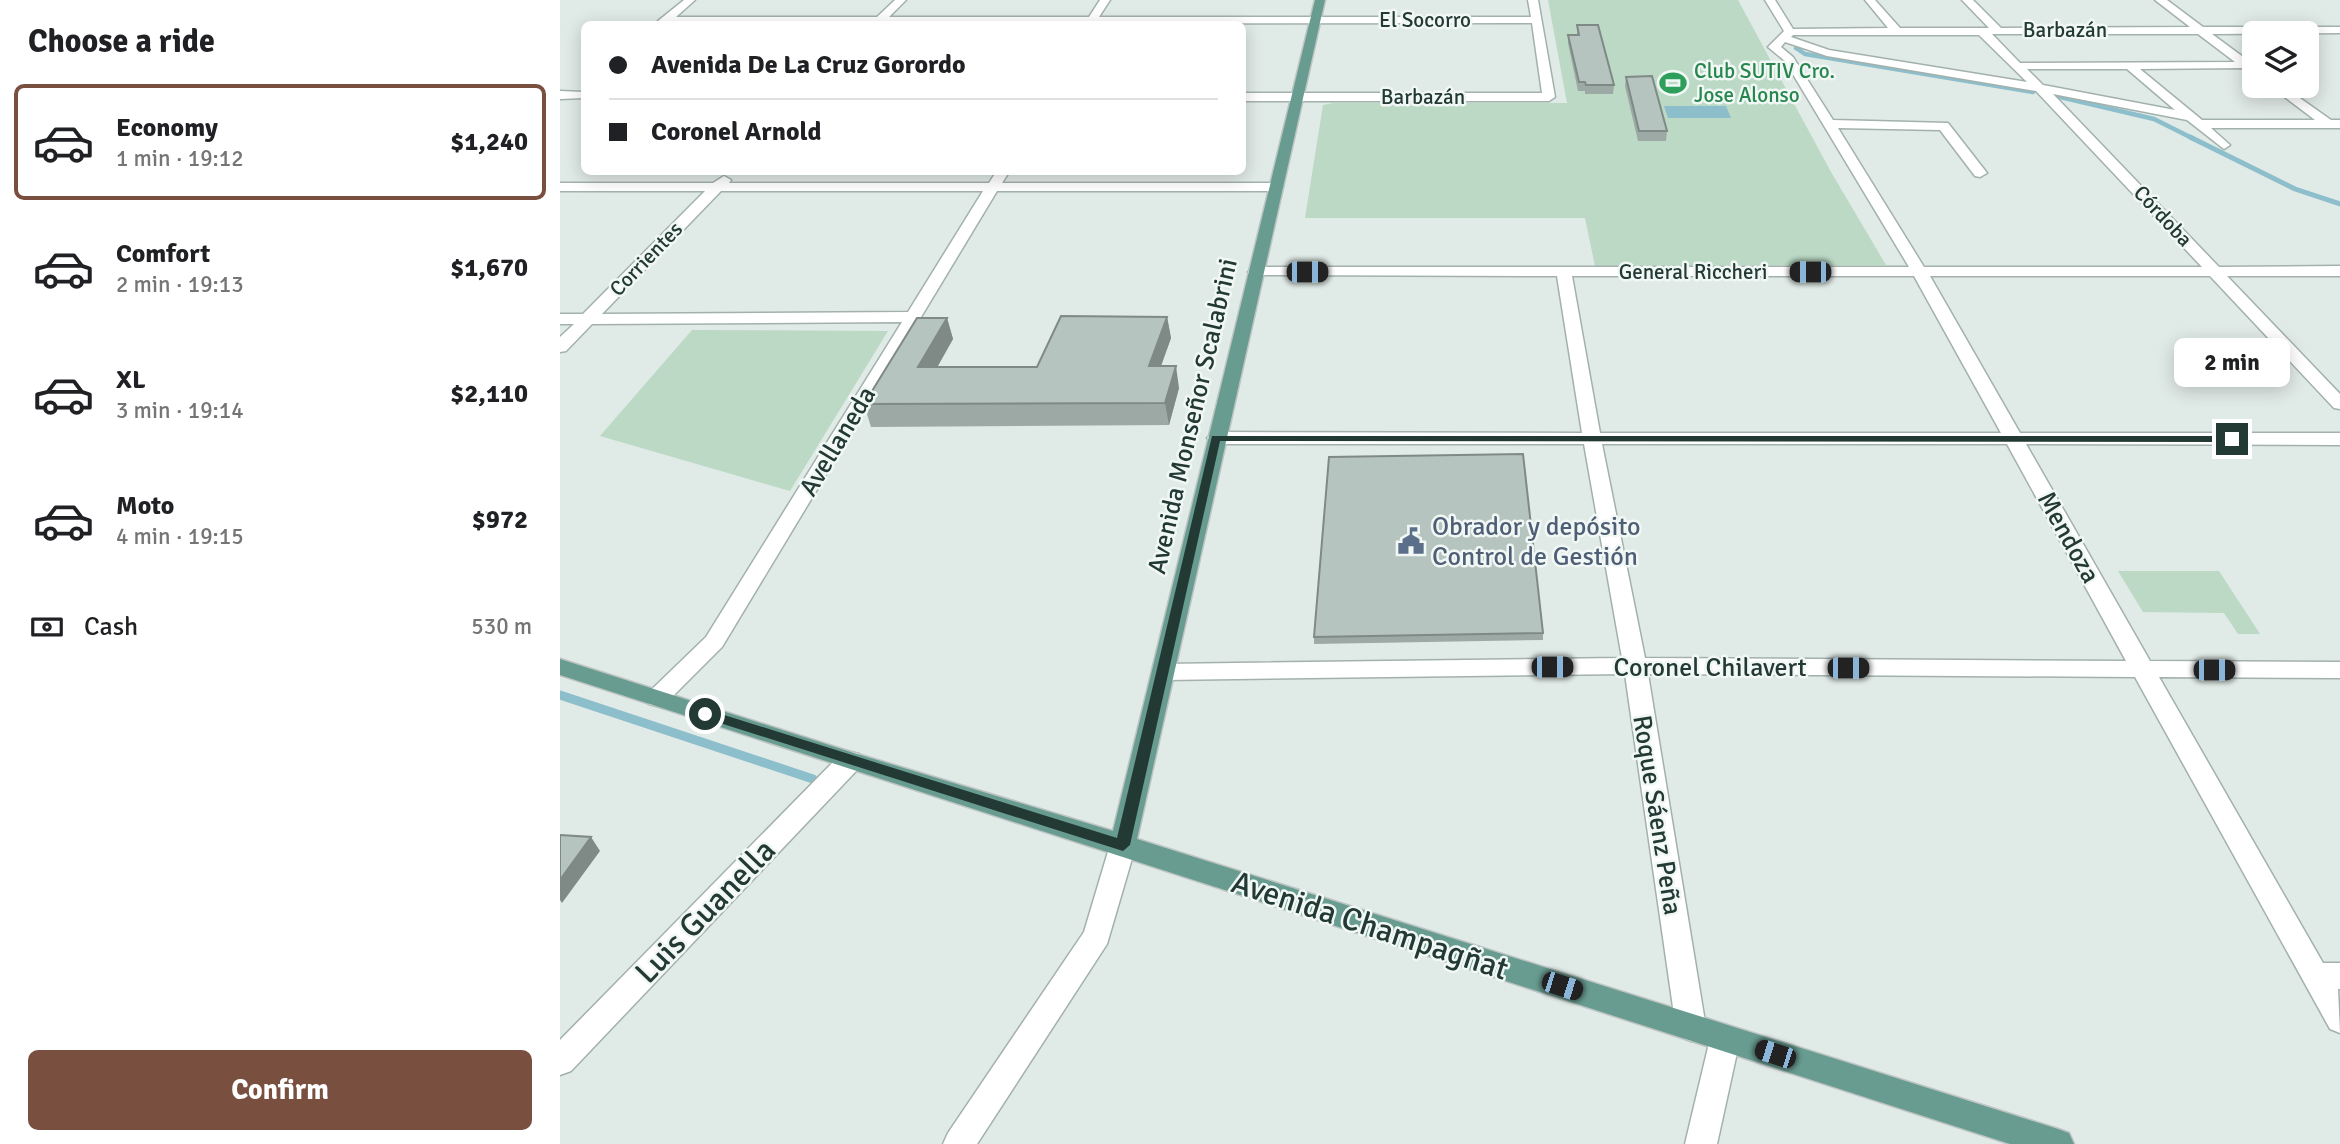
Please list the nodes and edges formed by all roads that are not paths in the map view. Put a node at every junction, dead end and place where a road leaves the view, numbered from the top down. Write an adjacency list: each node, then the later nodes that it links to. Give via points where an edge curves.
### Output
1 (690, 0): 11 (street)
2 (901, 0): 12 (street)
3 (1104, 0): 13 (street)
4 (1320, 0): 15 (main road, Avenida Monseñor Scalabrini)
5 (1533, 0): 10 (street)
6 (1770, 0): 21 (street)
7 (1870, 0): 19 (street)
8 (1967, 0): 16 (street)
9 (2160, 0): 17 (street)
10 (1536, 20): 15 (street, El Socorro); 31 (street, Barbazán, via 1549,97)
11 (664, 21)
12 (880, 21)
13 (1092, 21)
14 (1246, 21): 15 (street, El Socorro)
15 (1314, 21): 31 (main road, Avenida Monseñor Scalabrini)
16 (1998, 30): 17 (street, Barbazán); 20 (street, Barbazán)
17 (2199, 30): 18 (street, Barbazán); 22 (street)
18 (2340, 30)
19 (1896, 31): 20 (street, Barbazán); 21 (street, Barbazán)
20 (1982, 31): 23 (street, Córdoba)
21 (1787, 35): 27 (street, via 1827,53); 34 (street, Mendoza, via 1774,47 1789,59)
22 (2242, 61)
23 (2018, 66): 24 (street); 27 (street, Córdoba)
24 (2130, 66): 25 (street); 33 (street)
25 (2242, 68)
26 (581, 84): 28 (street)
27 (2040, 88): 33 (street); 46 (street, Córdoba)
28 (563, 95): 29 (street)
29 (581, 95)
30 (1246, 97): 31 (street, Barbazán)
31 (1296, 97): 44 (main road, Avenida Monseñor Scalabrini)
32 (2294, 98): 35 (street)
33 (2195, 120): 35 (street); 37 (street)
34 (1830, 124): 38 (street, via 1944,126); 45 (street, Mendoza)
35 (2334, 124): 36 (street)
36 (2340, 133)
37 (2224, 145)
38 (1980, 173)
39 (730, 175): 41 (street, Corrientes)
40 (1000, 175): 43 (street, Avellaneda)
41 (718, 186): 42 (street); 43 (street); 52 (street, Corrientes)
42 (560, 187)
43 (993, 187): 44 (street); 50 (street, Avellaneda)
44 (1276, 187): 48 (main road, Avenida Monseñor Scalabrini)
45 (1919, 271): 46 (street, General Riccheri); 49 (street, General Riccheri); 57 (street, Mendoza)
46 (2214, 271): 47 (street, General Riccheri); 54 (street, Córdoba)
47 (2340, 271)
48 (1256, 272): 49 (street, General Riccheri); 55 (main road, Avenida Monseñor Scalabrini)
49 (1564, 272): 56 (street, Roque Sáenz Peña)
50 (913, 317): 52 (street); 64 (street, Avellaneda, via 714,642)
51 (560, 319): 52 (street)
52 (589, 319): 53 (street, Corrientes)
53 (560, 347)
54 (2340, 404)
55 (1216, 438): 56 (street); 63 (main road, Avenida Monseñor Scalabrini)
56 (1592, 439): 57 (street); 59 (street, Roque Sáenz Peña)
57 (2015, 439): 58 (street); 61 (street, Mendoza)
58 (2340, 439)
59 (1635, 666): 61 (street, Coronel Chilavert); 63 (street, Coronel Chilavert); 69 (street, Roque Sáenz Peña)
60 (560, 667): 64 (main road, Avenida Champagñat)
61 (2141, 670): 62 (street, Coronel Chilavert); 67 (street, Mendoza)
62 (2340, 670)
63 (1164, 672): 66 (main road, Avenida Monseñor Scalabrini)
64 (657, 698): 65 (main road, Avenida Champagñat)
65 (850, 761): 66 (main road, Avenida Champagñat); 71 (street, Luis Guanella)
66 (1123, 845): 69 (main road, Avenida Champagñat); 73 (street, via 1097,936)
67 (2328, 976): 68 (street, Mendoza)
68 (2340, 1020)
69 (1691, 1028): 70 (main road, Avenida Champagñat)
70 (1726, 1039): 72 (main road, Avenida Champagñat); 74 (street)
71 (560, 1061)
72 (2023, 1138): 75 (main road, Avenida Champagñat)
73 (959, 1144)
74 (1701, 1144)
75 (2058, 1144)

